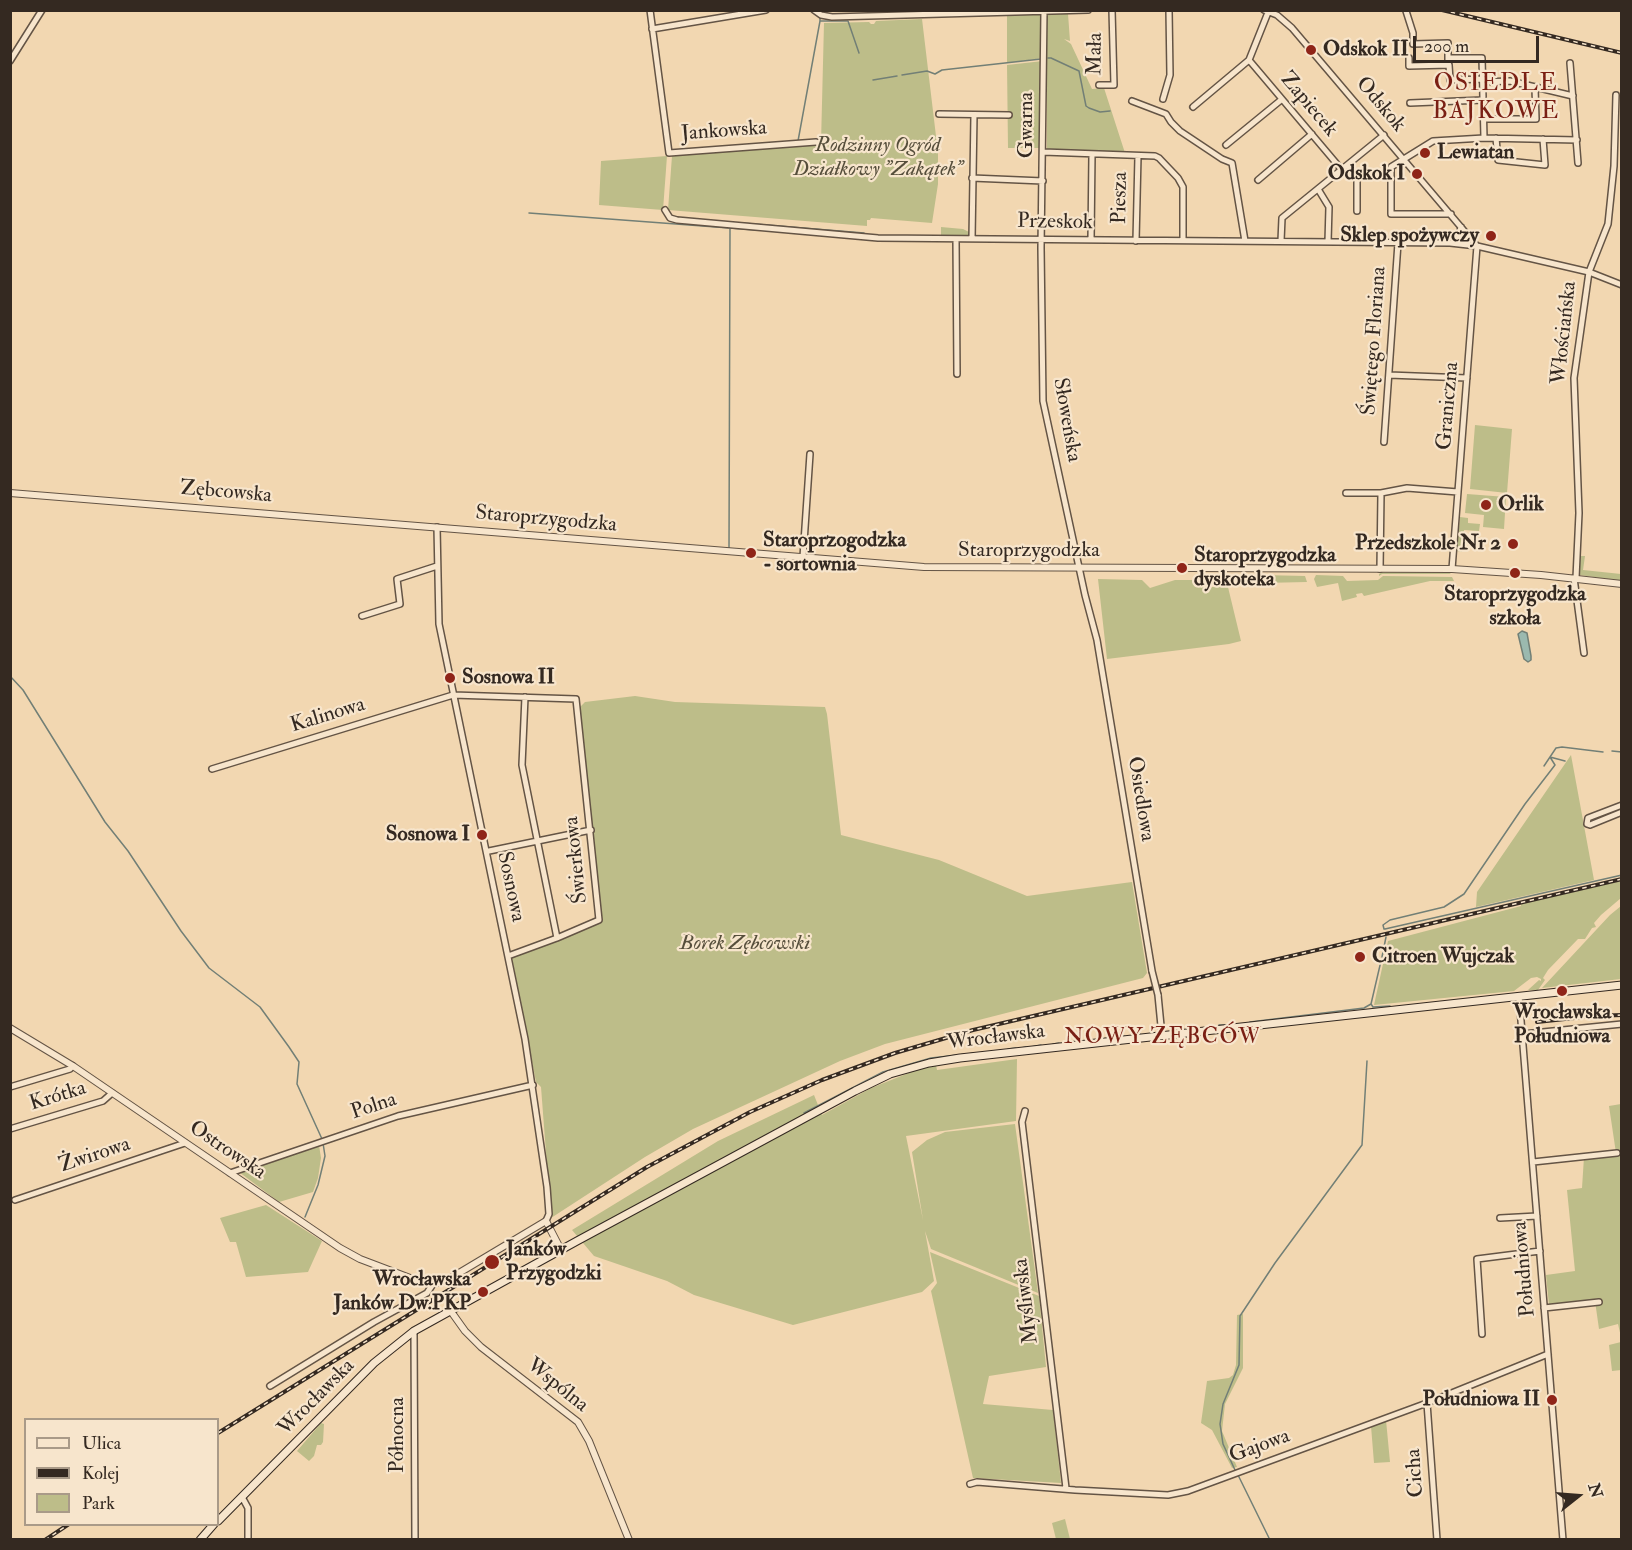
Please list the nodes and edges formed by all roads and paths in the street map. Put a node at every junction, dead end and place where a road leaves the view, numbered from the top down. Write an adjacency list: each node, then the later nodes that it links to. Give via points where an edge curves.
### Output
1 (42, 10): 19 (street)
2 (650, 10): 16 (street)
3 (766, 10): 16 (street)
4 (814, 10): 15 (street, via 826,16)
5 (1088, 10): 10 (street)
6 (1112, 10): 23 (street, Mała, via 1114,85)
7 (1169, 10): 27 (street, via 1170,75)
8 (1021, 11): 9 (street); 13 (street)
9 (1044, 11): 10 (street); 45 (street, Gwarna)
10 (1069, 11)
11 (1267, 11): 18 (street); 38 (street, Odskok, via 1292,28)
12 (1406, 11): 20 (street, via 1413,44 1448,43)
13 (973, 12): 14 (street)
14 (918, 13): 15 (street)
15 (862, 14)
16 (652, 29): 43 (street, Jankowska, via 669,153)
17 (1409, 58): 20 (street, via 1409,66)
18 (1249, 60): 28 (street, Zapiecek); 32 (street)
19 (10, 61)
20 (1448, 62): 22 (street, via 1450,80); 22 (street, via 1482,58)
21 (1570, 63): 26 (street)
22 (1483, 80): 24 (street, via 1510,81); 29 (street)
23 (1099, 86)
24 (1536, 88): 26 (street); 36 (street, via 1536,119)
25 (1616, 95): 75 (street, Włościańska, via 1608,224)
26 (1573, 96): 42 (street)
27 (1163, 99)
28 (1281, 100): 37 (street, Zapiecek); 44 (street)
29 (1483, 100): 31 (street); 36 (street)
30 (1132, 101): 68 (street, via 1166,114 1180,131 1233,163)
31 (1410, 103)
32 (1193, 107)
33 (939, 114): 34 (street)
34 (974, 115): 35 (street); 52 (street)
35 (1009, 115)
36 (1484, 119): 39 (street)
37 (1312, 134): 51 (street, Zapiecek); 53 (street)
38 (1384, 135): 48 (street, Odskok); 50 (street)
39 (1484, 138): 40 (street); 48 (street, via 1433,141)
40 (1496, 138): 41 (street); 41 (street, via 1498,160 1545,165)
41 (1543, 140): 42 (street)
42 (1576, 140): 49 (street)
43 (816, 142)
44 (1226, 145)
45 (1043, 152): 46 (street, Piesza); 54 (street, Gwarna)
46 (1092, 154): 47 (street, Piesza); 65 (street, Piesza)
47 (1138, 156): 66 (street, Piesza, via 1159,158 1182,183); 67 (street, Piesza)
48 (1404, 159): 58 (street, Odskok); 58 (street, via 1391,167 1391,214)
49 (1578, 163)
50 (1348, 165): 51 (street); 57 (street, via 1357,177)
51 (1342, 170): 55 (street)
52 (972, 178): 54 (street); 63 (street)
53 (1258, 180)
54 (1043, 181): 64 (street, Gwarna)
55 (1318, 189): 69 (street, via 1282,218); 70 (street, via 1329,207)
56 (665, 210): 62 (street, Przeskok, via 670,218 682,221 878,238)
57 (1357, 211)
58 (1451, 214): 59 (street, Odskok)
59 (1461, 227): 60 (street, Odskok); 61 (street)
60 (1469, 235): 61 (street); 73 (street, via 1470,241); 74 (street, Odskok)
61 (1459, 236): 72 (street); 73 (street)
62 (956, 239): 63 (street, Przeskok); 77 (street)
63 (972, 239): 64 (street, Przeskok)
64 (1041, 239): 65 (street, Przeskok); 89 (street, Słoweńska, via 1043,401)
65 (1091, 240): 67 (street, Przeskok)
66 (1183, 240): 67 (street, Przeskok); 68 (street, Przeskok)
67 (1136, 241)
68 (1245, 241): 69 (street, Przeskok)
69 (1281, 241): 70 (street, Przeskok)
70 (1328, 242): 71 (street, Przeskok)
71 (1398, 243): 72 (street, Przeskok); 78 (street, Świętego Floriana)
72 (1450, 243): 73 (street, Przeskok)
73 (1463, 245): 74 (street, Przeskok)
74 (1478, 246): 75 (street, Przeskok); 79 (street, Graniczna)
75 (1589, 272): 76 (street, Przeskok); 92 (street, Włościańska, via 1574,378 1579,513)
76 (1622, 285)
77 (957, 374)
78 (1389, 375): 79 (street); 80 (street, Świętego Floriana)
79 (1467, 378): 83 (street, Graniczna)
80 (1384, 442)
81 (810, 454): 87 (street)
82 (10, 492): 86 (street, Zębcowska)
83 (1458, 492): 85 (street, via 1407,488); 91 (street, Graniczna)
84 (1346, 493): 85 (street)
85 (1381, 493): 90 (street)
86 (437, 527): 87 (street, Staroprzygodzka); 88 (street, Sosnowa)
87 (803, 557): 89 (street, Staroprzygodzka, via 924,567)
88 (437, 566): 94 (street, via 397,579 400,604); 96 (street, Sosnowa, via 439,624)
89 (1079, 568): 90 (street, Staroprzygodzka); 112 (street, Osiedlowa, bridge, via 1097,640)
90 (1380, 569): 91 (street, Staroprzygodzka)
91 (1452, 569): 92 (street, Staroprzygodzka)
92 (1575, 578): 93 (street, Staroprzygodzka); 95 (street, Włościańska)
93 (1622, 584)
94 (362, 616)
95 (1584, 653)
96 (453, 695): 97 (street, Kalinowa); 99 (street, Kalinowa); 106 (street, Sosnowa)
97 (525, 697): 98 (street, Kalinowa); 103 (street, via 522,765)
98 (576, 699): 102 (street, Świerkowa)
99 (212, 769)
100 (1622, 805): 101 (street, via 1588,818 1587,824)
101 (1622, 812)
102 (591, 830): 103 (street); 105 (street, Świerkowa, via 599,920)
103 (539, 842): 104 (street); 105 (street)
104 (489, 850)
105 (557, 938): 106 (street, Świerkowa)
106 (507, 956): 114 (street, Sosnowa)
107 (1622, 985): 108 (main road, Wrocławska)
108 (1520, 997): 111 (street, Południowa); 112 (main road, Wrocławska)
109 (1622, 1024): 111 (street)
110 (10, 1028): 113 (street, Ostrowska)
111 (1522, 1031): 121 (street, Południowa)
112 (1162, 1036): 127 (main road, Wrocławska, via 944,1060 897,1072)
113 (73, 1066): 115 (street); 116 (street, Ostrowska)
114 (532, 1084): 122 (street, Polna, via 398,1116); 126 (street, Sosnowa, via 547,1187)
115 (10, 1087)
116 (112, 1093): 118 (street, Krótka, via 103,1101); 119 (street, Ostrowska)
117 (1025, 1111): 139 (street, Myśliwska, via 1022,1122)
118 (10, 1129)
119 (185, 1143): 122 (street, Ostrowska); 123 (street, Żwirowa)
120 (1617, 1153): 121 (street)
121 (1533, 1162): 124 (street, Południowa)
122 (230, 1173): 129 (street, Ostrowska, via 349,1253)
123 (15, 1200)
124 (1537, 1216): 125 (street); 128 (street, Południowa)
125 (1500, 1218)
126 (546, 1221): 127 (street, Sosnowa); 129 (street, via 449,1279)
127 (561, 1250): 132 (main road, Wrocławska)
128 (1540, 1251): 131 (street, Południowa); 134 (street, via 1477,1259)
129 (433, 1284): 136 (street, via 427,1293)
130 (1599, 1302): 131 (street)
131 (1544, 1308): 135 (street, Południowa)
132 (450, 1310): 133 (main road, Wrocławska); 146 (street, Wspólna, via 482,1347 578,1422)
133 (414, 1331): 140 (main road, Wrocławska, via 374,1363); 145 (street, Północna)
134 (1482, 1334)
135 (1548, 1354): 137 (street, Gajowa); 148 (street, Południowa)
136 (270, 1386)
137 (1427, 1403): 139 (street, Gajowa, via 1188,1491 1168,1495); 147 (street, Cicha)
138 (970, 1484): 139 (street, Gajowa)
139 (1066, 1488)
140 (242, 1497): 141 (main road, Wrocławska); 144 (street, via 248,1508)
141 (219, 1520)
142 (213, 1526): 143 (main road, Wrocławska)
143 (200, 1539)
144 (248, 1539)
145 (415, 1539)
146 (629, 1539)
147 (1437, 1539)
148 (1563, 1539)

